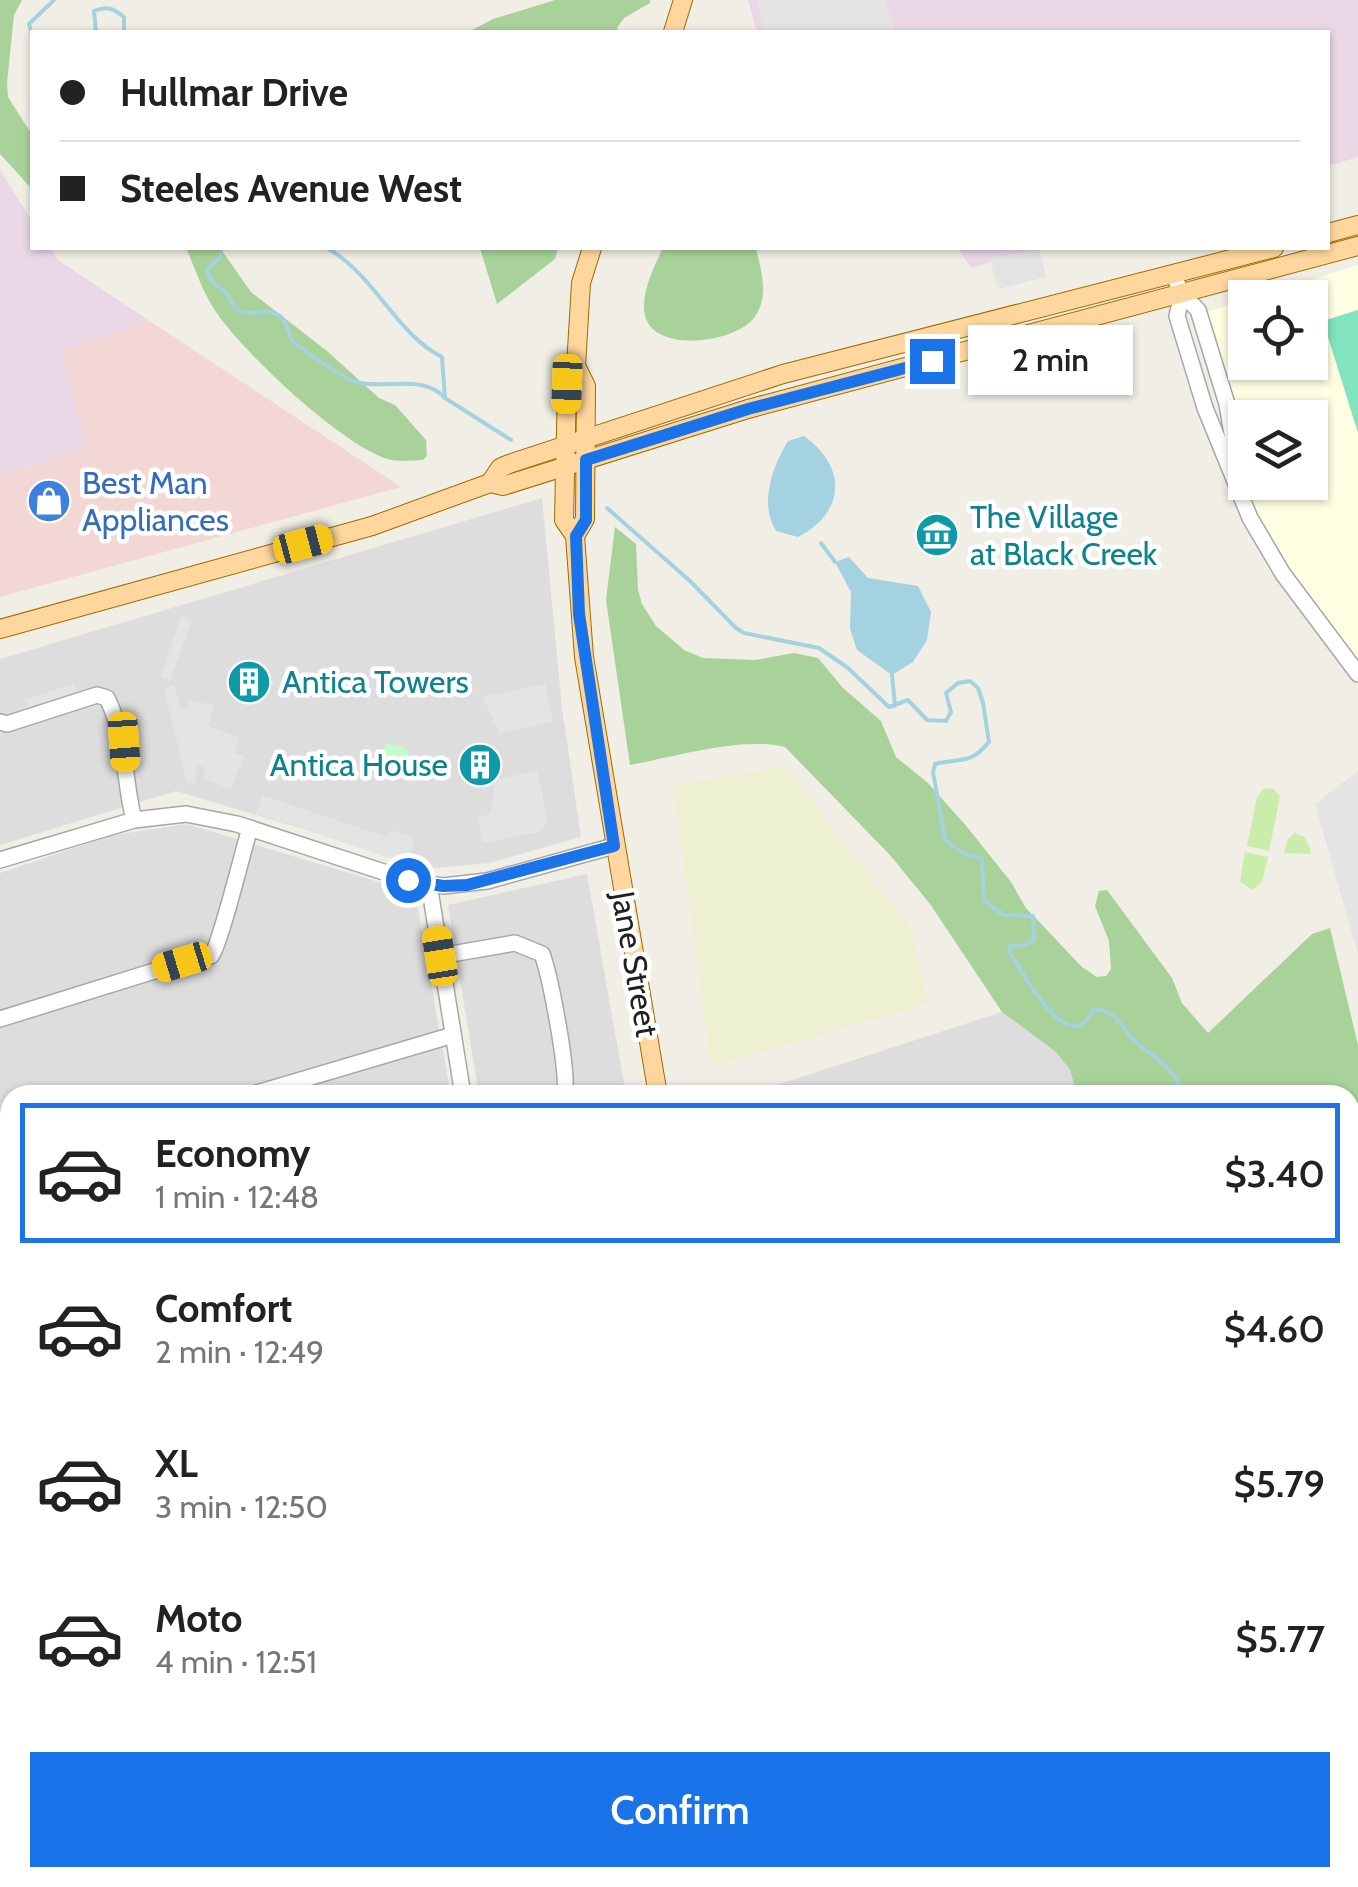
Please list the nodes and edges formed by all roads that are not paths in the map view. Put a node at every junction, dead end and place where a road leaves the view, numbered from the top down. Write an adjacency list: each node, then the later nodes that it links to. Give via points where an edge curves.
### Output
1 (683, 0): 2 (main road)
2 (674, 30)
3 (1358, 225): 4 (main road)
4 (1330, 232)
5 (1358, 246): 9 (main road)
6 (591, 250): 12 (main road, Jane Street, via 581,282)
7 (1266, 250): 8 (main road)
8 (1173, 274): 9 (street); 10 (main road)
9 (1182, 294): 11 (main road); 20 (street, via 1198,310 1227,404 1250,518)
10 (964, 329): 11 (main road); 13 (main road, via 783,374)
11 (969, 352): 15 (main road, via 748,409)
12 (576, 366): 13 (main road, Jane Street, via 586,386); 14 (main road, Jane Street, via 567,384)
13 (586, 438): 14 (main road); 15 (main road, Jane Street)
14 (566, 445): 16 (main road, Jane Street); 17 (main road, via 500,468)
15 (586, 460): 16 (main road); 18 (main road, Jane Street, via 586,520)
16 (566, 466): 17 (main road, via 502,486); 18 (main road, Jane Street, via 564,520)
17 (490, 483): 19 (main road, via 372,526)
18 (576, 536): 24 (main road, Jane Street, via 584,657)
19 (0, 629)
20 (1358, 674)
21 (0, 722): 22 (street, via 96,695 108,698 124,742)
22 (134, 820): 23 (street, via 186,814); 25 (street)
23 (250, 828): 26 (street); 28 (street, via 211,956)
24 (614, 846): 26 (street, via 488,882); 33 (main road, Jane Street)
25 (0, 860)
26 (430, 884): 27 (street)
27 (440, 956): 29 (street); 32 (street, via 515,944 542,954)
28 (0, 1019)
29 (453, 1035): 30 (street); 31 (street)
30 (284, 1085)
31 (461, 1085)
32 (567, 1085)
33 (656, 1085)

